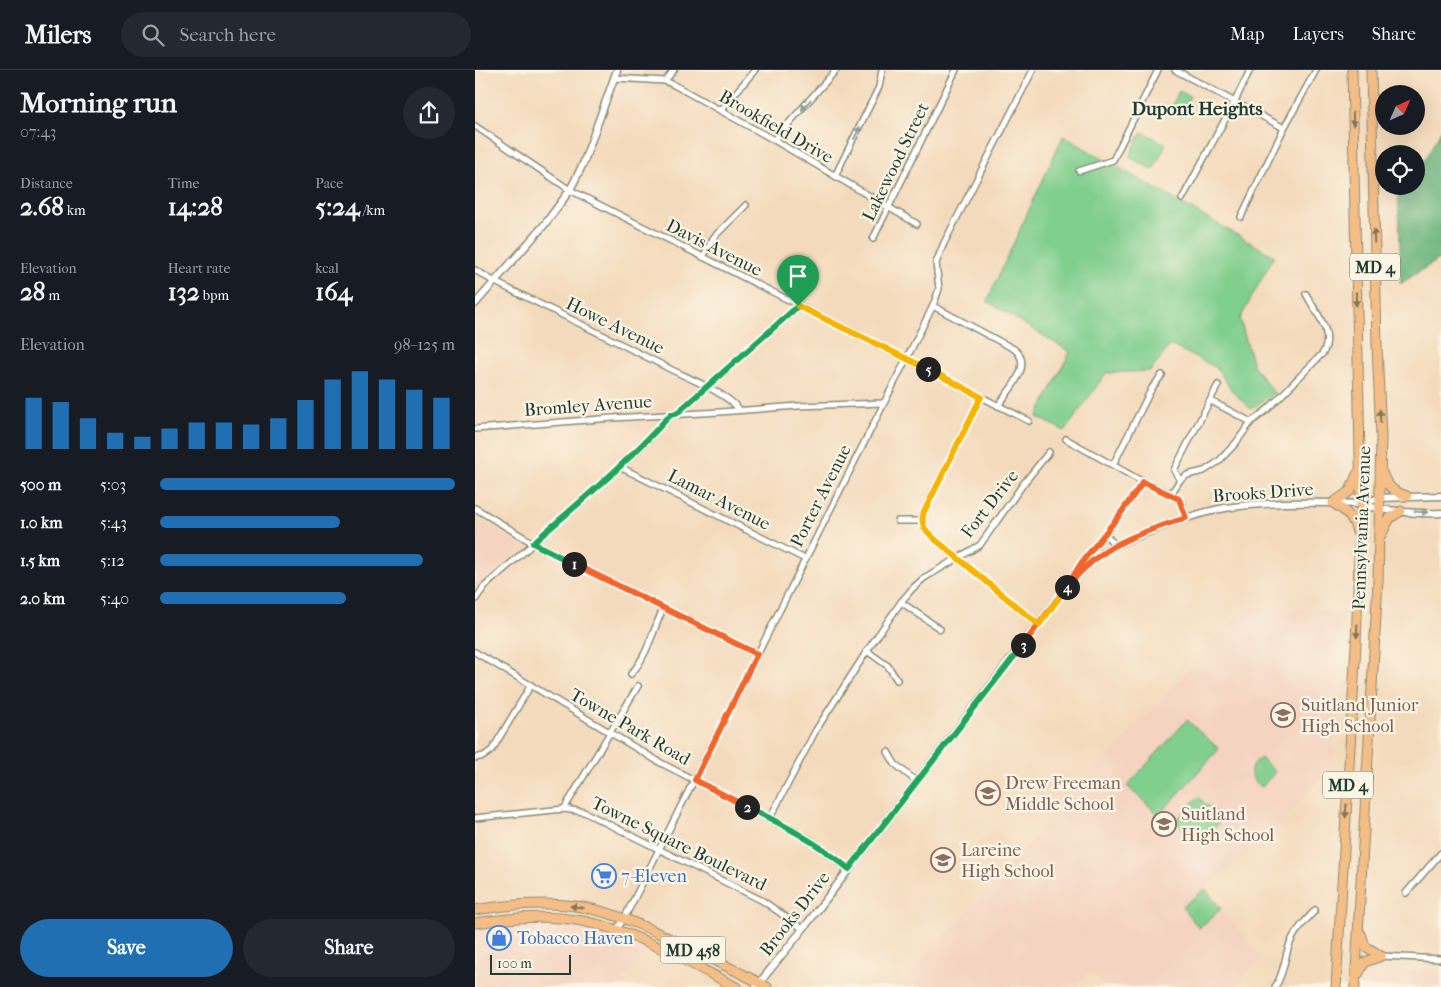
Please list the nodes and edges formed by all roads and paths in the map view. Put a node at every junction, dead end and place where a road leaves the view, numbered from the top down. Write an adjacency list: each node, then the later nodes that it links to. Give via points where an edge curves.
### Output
1 (617, 70): 14 (street)
2 (674, 70): 15 (street)
3 (755, 70): 17 (street)
4 (836, 70): 20 (street, one-way to 20)
5 (882, 70): 22 (street, one-way to 5, via 879,87)
6 (956, 70): 26 (street, Lakewood Street)
7 (1033, 70): 36 (street, Porter Avenue, via 936,260 939,289)
8 (1158, 70): 21 (street, via 1113,160)
9 (1175, 70): 16 (street)
10 (1250, 70): 16 (street)
11 (1317, 70): 19 (street)
12 (1352, 70): 52 (main road, Pennsylvania Avenue / MD 4, one-way to 52)
13 (1371, 70): 53 (main road, Pennsylvania Avenue / MD 4, one-way to 13)
14 (614, 78): 15 (street, Brookfield Drive); 23 (street, via 583,164)
15 (665, 81): 17 (street, Brookfield Drive)
16 (1235, 101): 19 (street); 24 (street)
17 (721, 110): 20 (street, Brookfield Drive)
18 (475, 126): 23 (street, Davis Avenue)
19 (1285, 128): 27 (street)
20 (774, 140): 22 (street, Brookfield Drive)
21 (1079, 172)
22 (835, 176): 26 (street, Brookfield Drive)
23 (570, 190): 30 (street, Davis Avenue); 32 (street)
24 (1182, 199)
25 (745, 205): 30 (street, via 713,236)
26 (889, 207): 28 (street, Brookfield Drive); 29 (street, Lakewood Street)
27 (1241, 217)
28 (917, 224)
29 (873, 239)
30 (703, 257): 35 (street, Davis Avenue)
31 (475, 270): 32 (street, Howe Avenue)
32 (495, 282): 34 (street); 40 (street, Howe Avenue)
33 (1306, 294): 48 (street, via 1325,329 1326,348 1268,409)
34 (475, 304)
35 (798, 306): 37 (street, Davis Avenue); 40 (street)
36 (933, 306): 37 (street, Porter Avenue); 44 (street, via 1019,354 1023,362 1021,372)
37 (906, 358): 41 (street, Davis Avenue); 43 (street, Porter Avenue)
38 (1162, 375): 54 (street, via 1151,388)
39 (1218, 385): 42 (street)
40 (706, 387): 45 (street, Howe Avenue); 46 (street)
41 (981, 397): 44 (street, Davis Avenue); 70 (street)
42 (1211, 401): 48 (street); 56 (street, via 1174,470)
43 (883, 403): 45 (street, Bromley Avenue); 77 (street, Porter Avenue)
44 (998, 406): 47 (street, Davis Avenue)
45 (740, 410): 46 (street, Bromley Avenue)
46 (673, 414): 49 (street, Bromley Avenue); 55 (street)
47 (1029, 421)
48 (1251, 422): 56 (street, via 1218,462)
49 (475, 429)
50 (1066, 439): 54 (street)
51 (1049, 452): 76 (street, Fort Drive, via 984,540)
52 (1360, 461): 62 (main road, via 1350,492); 63 (main road, Pennsylvania Avenue / MD 4)
53 (1380, 464): 59 (main road, via 1389,487); 61 (main road, Pennsylvania Avenue / MD 4)
54 (1113, 465): 57 (street)
55 (620, 467): 74 (street); 77 (street, Lamar Avenue)
56 (1180, 480): 58 (street)
57 (1143, 482): 58 (street); 71 (street)
58 (1171, 494): 68 (street, via 1182,503)
59 (1407, 496): 60 (street, Brooks Drive); 61 (street, Brooks Drive)
60 (1441, 496)
61 (1379, 498): 63 (street, Brooks Drive); 65 (main road, Pennsylvania Avenue / MD 4)
62 (1333, 503): 63 (street, Brooks Drive); 68 (street, Brooks Drive, via 1226,508); 73 (main road, via 1353,519)
63 (1361, 504): 65 (street, Brooks Drive); 73 (main road, Pennsylvania Avenue / MD 4)
64 (475, 508): 74 (street)
65 (1379, 509): 66 (street, Brooks Drive); 72 (main road, Pennsylvania Avenue / MD 4)
66 (1401, 511): 67 (street, Brooks Drive, one-way to 67); 72 (main road, via 1390,518)
67 (1441, 513)
68 (1186, 518): 75 (street, Brooks Drive)
69 (898, 521): 70 (street)
70 (922, 521): 76 (street, via 925,530)
71 (1105, 534): 75 (street); 78 (street)
72 (1379, 540): 107 (main road, Pennsylvania Avenue / MD 4)
73 (1360, 542): 116 (main road, Pennsylvania Avenue / MD 4, one-way to 116)
74 (533, 543): 79 (street, via 484,587); 81 (street)
75 (1115, 545): 78 (street, Brooks Drive, via 1091,560)
76 (958, 558): 80 (street, Fort Drive, via 924,578); 82 (street)
77 (805, 559): 86 (street, Porter Avenue)
78 (1065, 589): 82 (street, Brooks Drive)
79 (475, 600)
80 (901, 602): 83 (street); 84 (street, Fort Drive)
81 (663, 609): 86 (street); 87 (street, via 637,668)
82 (1039, 625): 95 (street, Brooks Drive)
83 (940, 629)
84 (867, 651): 88 (street, via 888,666); 98 (street, Fort Drive, via 816,730)
85 (475, 652): 89 (street, Towne Park Road)
86 (757, 654): 94 (street, Porter Avenue)
87 (631, 674)
88 (897, 680)
89 (531, 685): 91 (street, Towne Park Road); 93 (street, via 491,750)
90 (638, 686): 91 (street)
91 (610, 733): 94 (street, Towne Park Road); 96 (street)
92 (888, 752): 95 (street, via 895,764)
93 (475, 758)
94 (695, 780): 98 (street, Towne Park Road); 99 (street, Porter Avenue)
95 (916, 781): 101 (street, Brooks Drive)
96 (564, 809): 97 (street, Towne Square Boulevard); 99 (street, Towne Square Boulevard, via 584,812)
97 (475, 818)
98 (770, 818): 101 (street, Towne Park Road, via 814,842)
99 (660, 848): 105 (street, Porter Avenue); 108 (street, Towne Square Boulevard, via 763,901)
100 (1441, 853): 102 (street)
101 (849, 869): 108 (street, Brooks Drive)
102 (1406, 893)
103 (475, 910): 105 (main road, MD 458, one-way to 103, via 592,909 549,904)
104 (1315, 910): 115 (street, via 1295,934)
105 (625, 919): 109 (street, Porter Avenue); 113 (main road, MD 458)
106 (475, 923): 109 (main road, MD 458, via 551,918 582,921)
107 (1359, 923): 110 (main road, via 1365,946); 112 (main road, Pennsylvania Avenue / MD 4)
108 (803, 929): 113 (street, Brooks Drive)
109 (616, 930): 114 (main road, MD 458)
110 (1381, 956): 111 (street); 112 (main road, via 1363,964)
111 (1441, 959)
112 (1355, 983)
113 (761, 986)
114 (736, 987)
115 (1275, 987)
116 (1336, 987)

